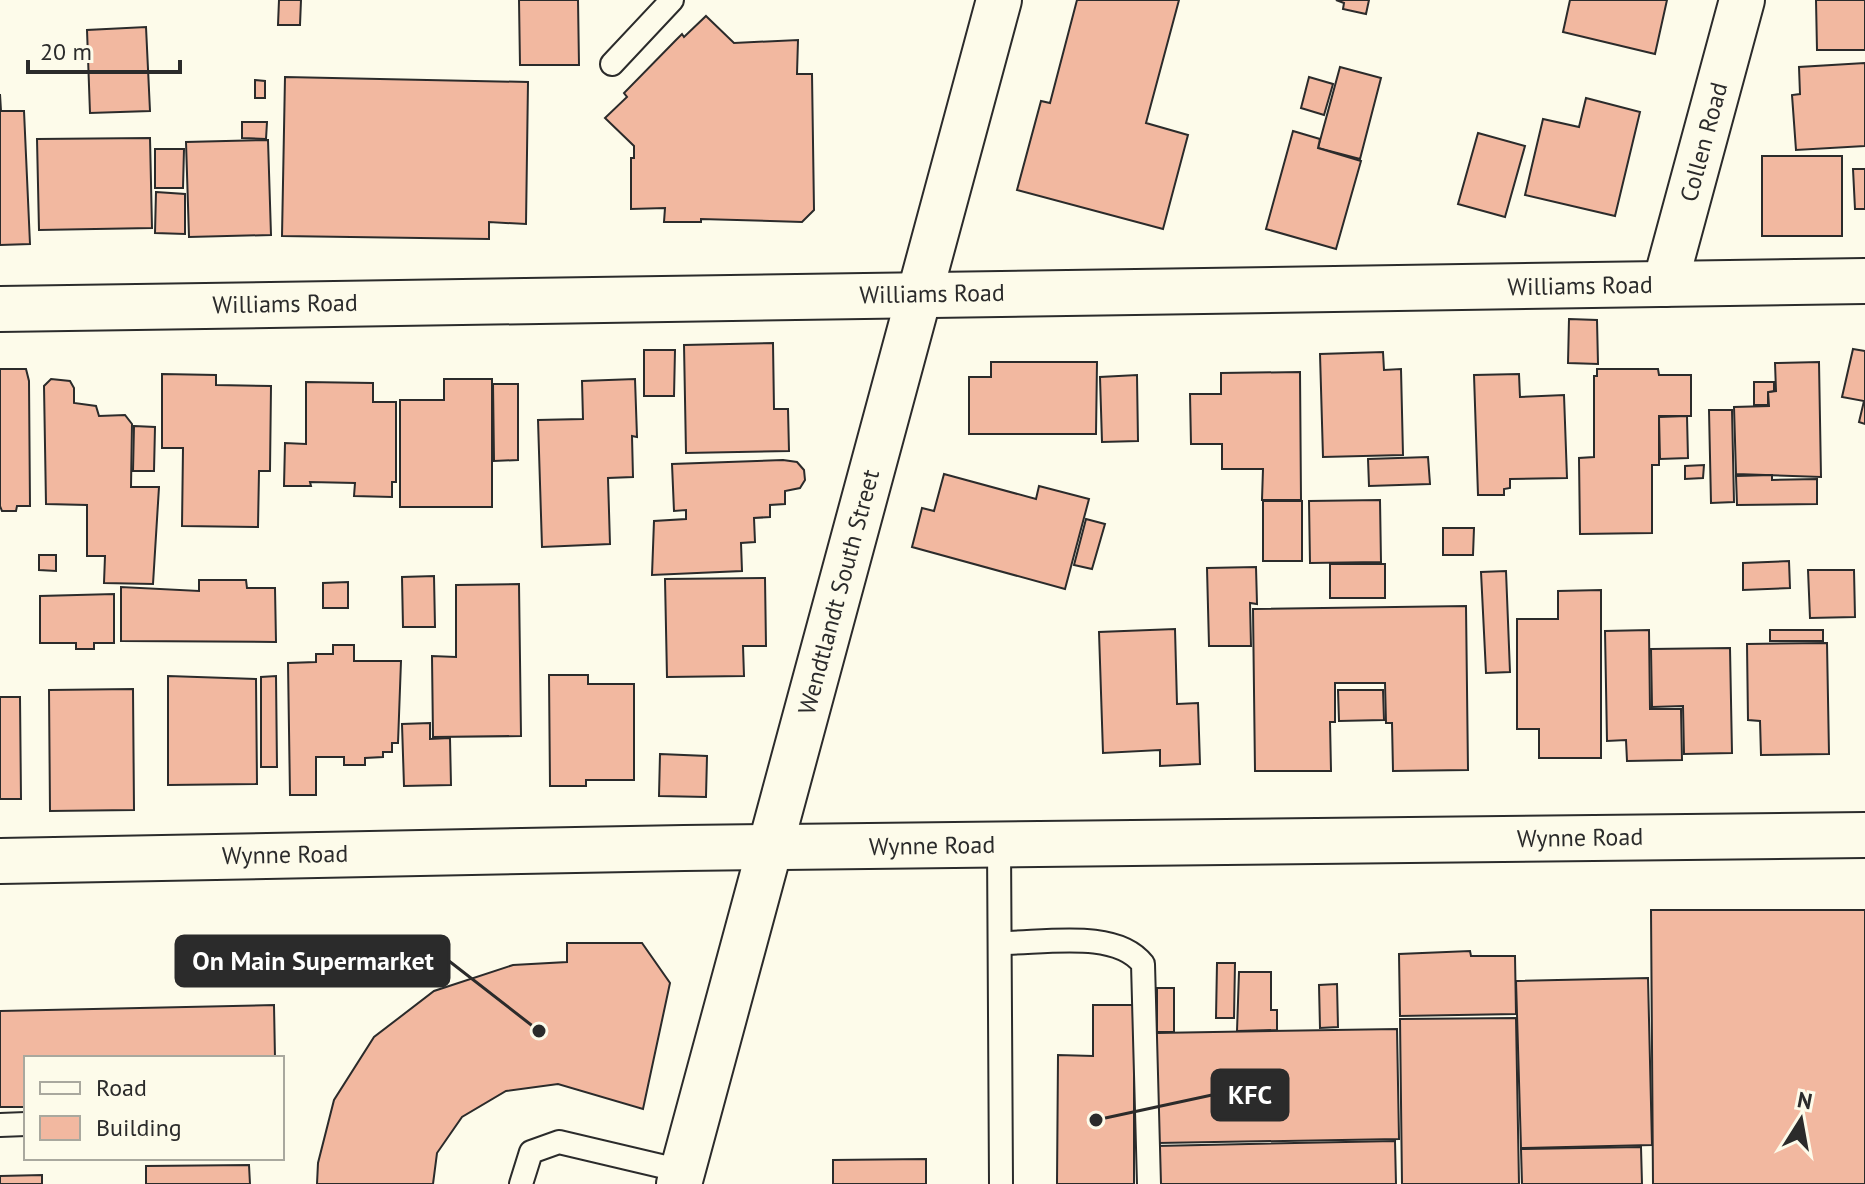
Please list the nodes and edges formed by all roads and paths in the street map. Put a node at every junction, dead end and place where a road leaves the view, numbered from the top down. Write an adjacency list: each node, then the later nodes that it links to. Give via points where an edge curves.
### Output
1 (672, 0): 4 (lane)
2 (999, 0): 7 (street, Wendtlandt South Street)
3 (1742, 0): 6 (street, Collen Road)
4 (612, 64)
5 (1865, 281): 6 (street, Williams Road)
6 (1665, 284): 7 (street, Williams Road)
7 (921, 294): 8 (street, Williams Road); 11 (street, Wendtlandt South Street)
8 (0, 309)
9 (1865, 835): 10 (street, Wynne Road)
10 (999, 845): 11 (street, Wynne Road); 13 (lane)
11 (772, 848): 12 (street, Wynne Road); 16 (street, Wendtlandt South Street)
12 (0, 861)
13 (1002, 943): 18 (lane); 19 (lane, via 1111,942 1134,952 1143,964)
14 (24, 1124): 15 (lane)
15 (0, 1125)
16 (680, 1177): 17 (lane, via 559,1142 531,1152)
17 (521, 1184)
18 (1001, 1184)
19 (1149, 1184)

